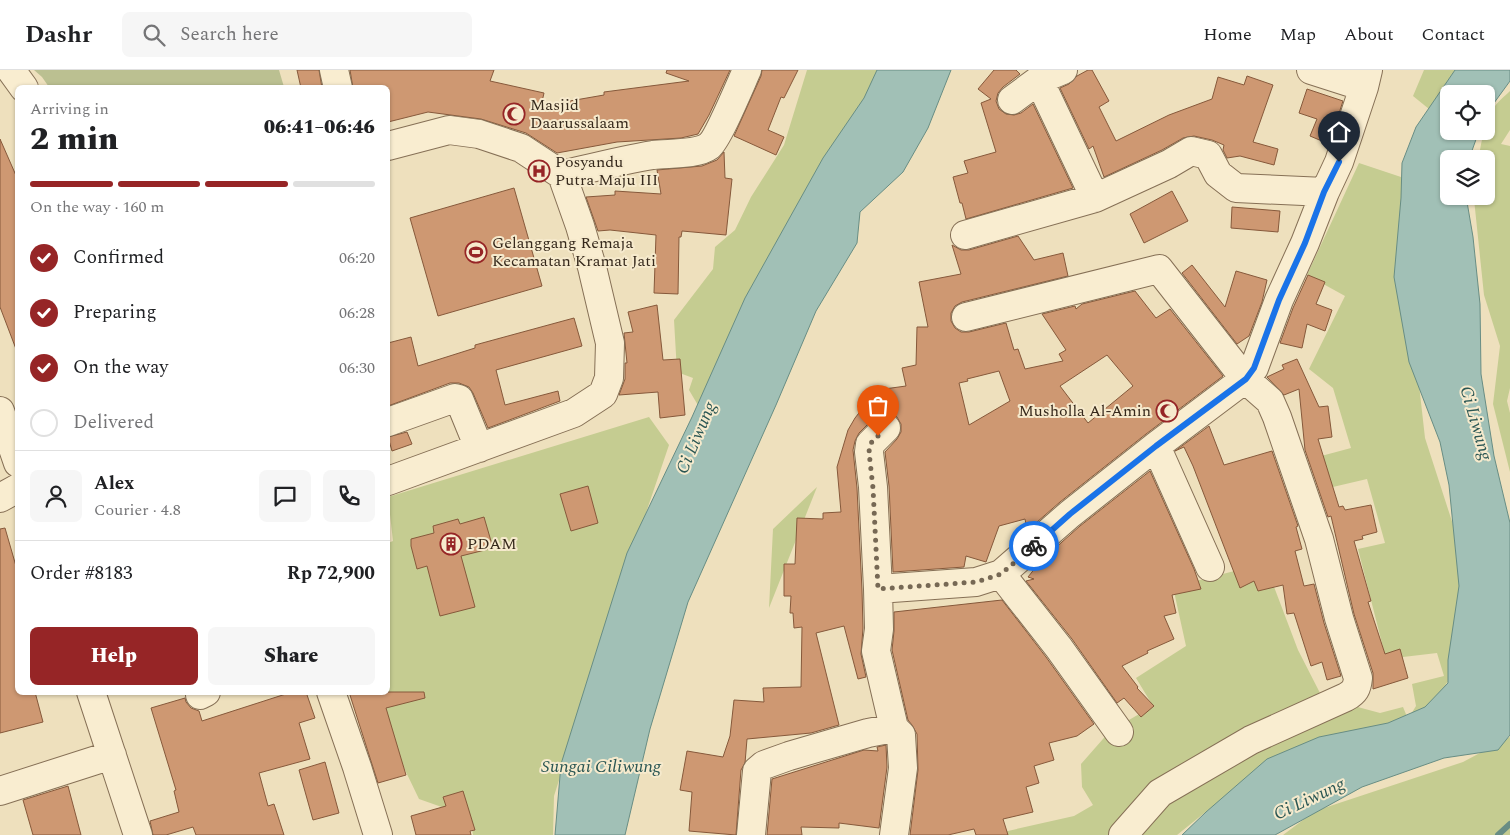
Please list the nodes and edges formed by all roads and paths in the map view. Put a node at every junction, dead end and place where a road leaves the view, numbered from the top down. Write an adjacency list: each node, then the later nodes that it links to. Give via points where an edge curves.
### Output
1 (11, 70): 7 (street)
2 (334, 70): 8 (street)
3 (747, 70): 11 (street, via 710,145 699,150 623,160)
4 (1311, 70): 6 (street)
5 (1051, 75): 9 (street); 13 (street)
6 (1366, 79): 12 (street, via 1339,162)
7 (22, 85)
8 (337, 85)
9 (1012, 100)
10 (390, 145): 11 (street, via 449,130 480,134 521,148)
11 (562, 175): 21 (street, via 592,268 610,343 609,378 603,394 574,413)
12 (1324, 192): 13 (street, via 1236,188 1218,174 1208,155 1191,151); 16 (street, via 1254,368)
13 (1095, 198): 14 (street)
14 (965, 235)
15 (966, 317): 16 (street, via 1159,269)
16 (1246, 379): 20 (street); 39 (street, via 1270,401 1277,417 1319,539 1358,678 1357,687 1346,697 1251,740 1160,793)
17 (0, 411): 22 (street)
18 (390, 421): 21 (street, via 459,399)
19 (886, 428): 28 (street, via 870,444 869,452)
20 (1156, 446): 26 (street); 27 (street)
21 (479, 448): 23 (street)
22 (15, 454)
23 (390, 480)
24 (15, 490): 25 (street)
25 (0, 498)
26 (1210, 567)
27 (1001, 574): 28 (street, via 976,582); 32 (street)
28 (878, 589): 31 (street, via 876,650)
29 (92, 695): 33 (street)
30 (332, 695): 36 (street)
31 (894, 728): 37 (street, via 760,767); 38 (street, via 901,735 903,768)
32 (1119, 732)
33 (112, 755): 34 (street); 35 (street)
34 (0, 791)
35 (138, 835)
36 (378, 835)
37 (750, 835)
38 (894, 835)
39 (1122, 835)

